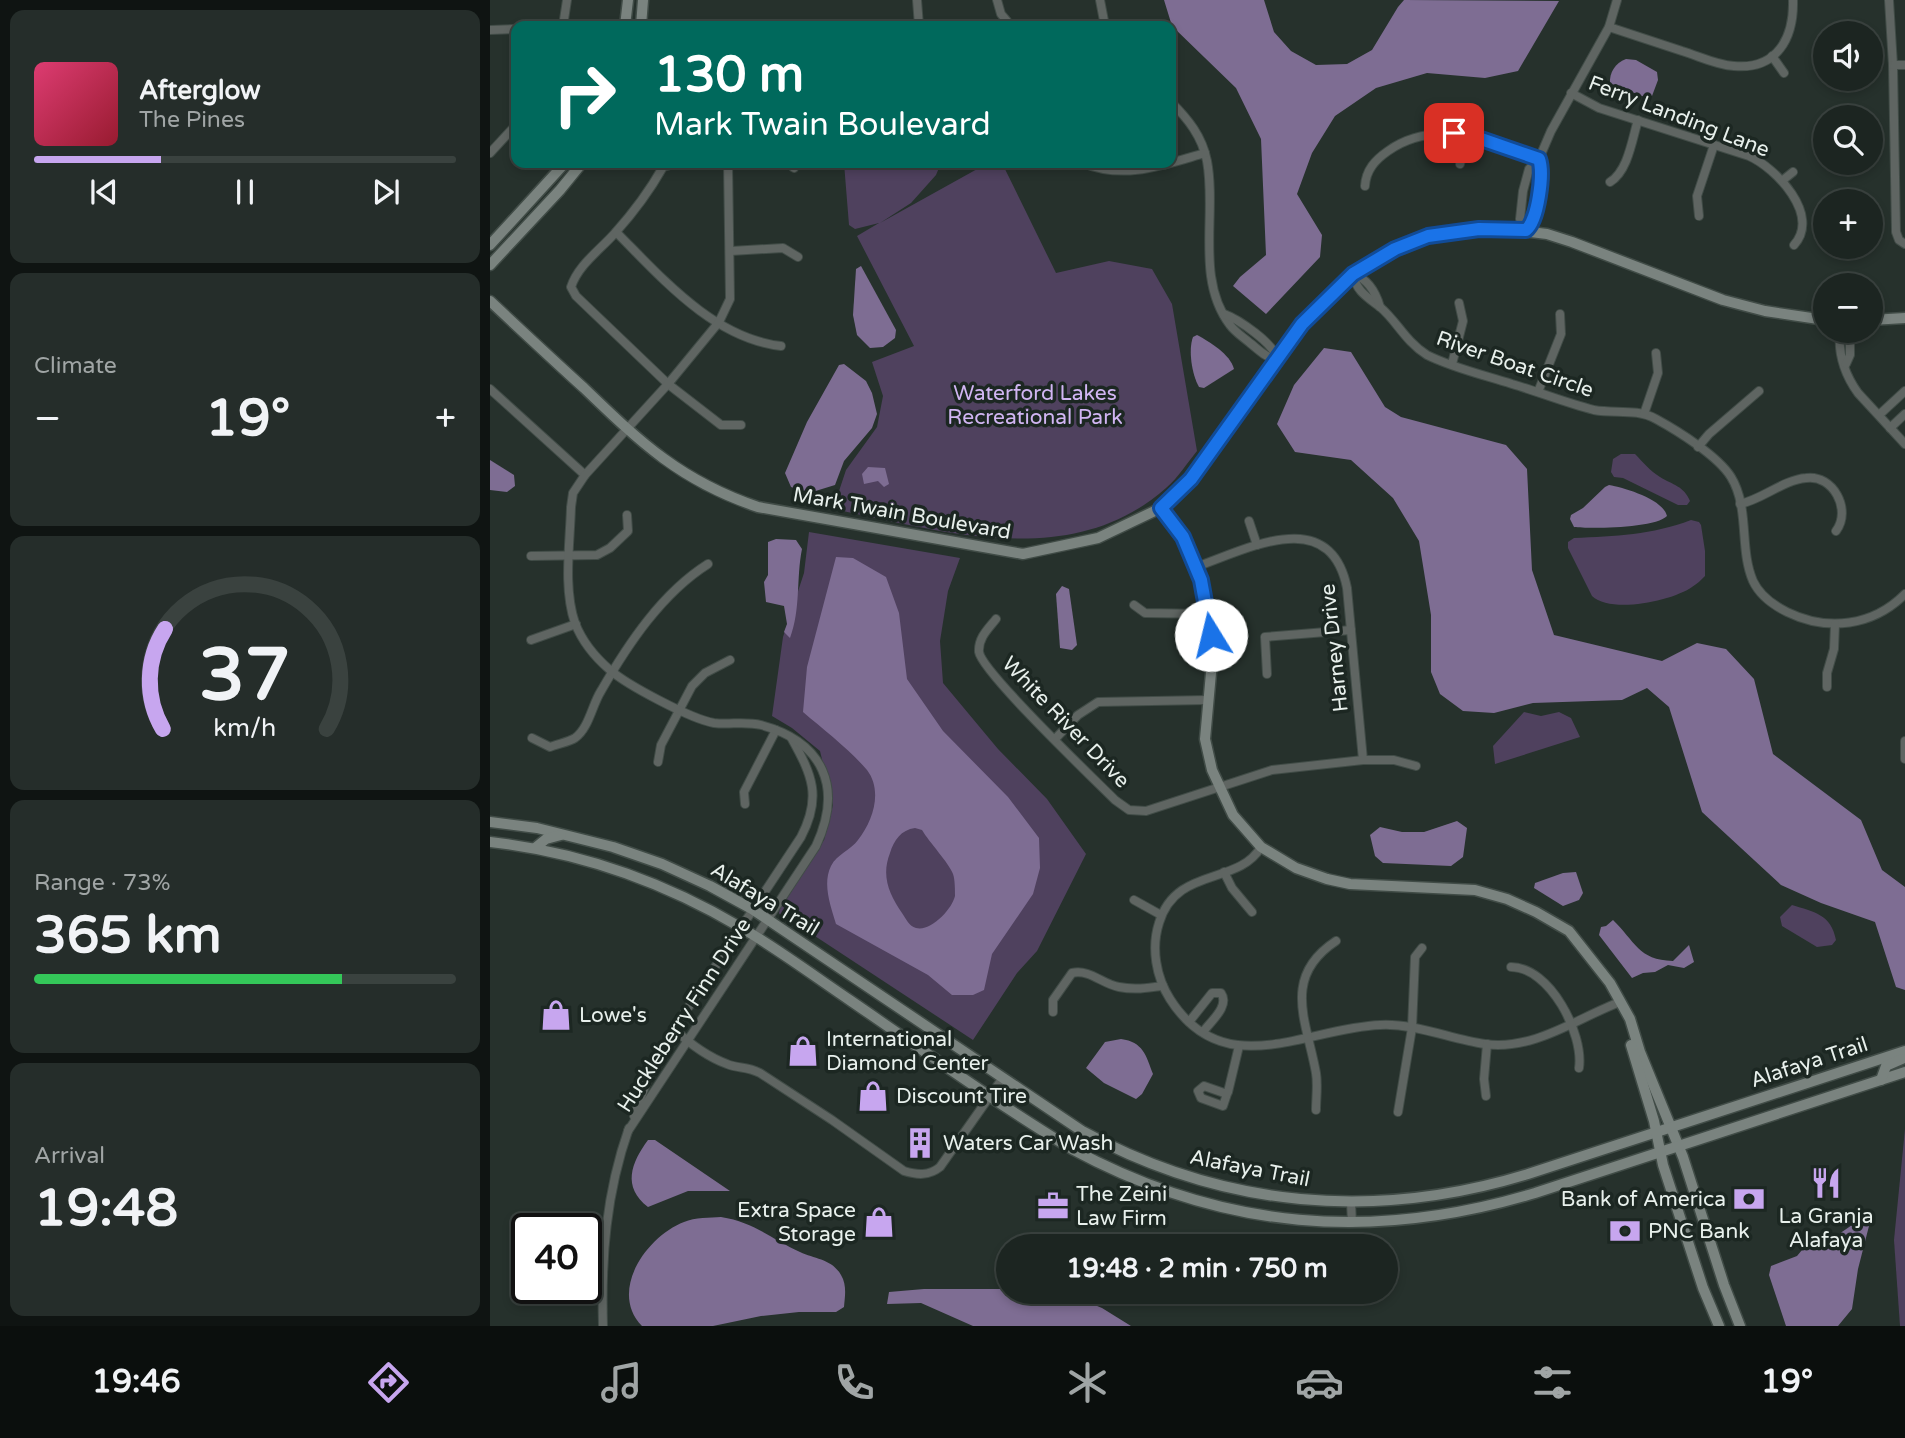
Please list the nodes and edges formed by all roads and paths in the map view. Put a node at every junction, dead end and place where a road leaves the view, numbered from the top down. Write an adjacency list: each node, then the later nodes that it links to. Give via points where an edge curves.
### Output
1 (567, 0): 10 (street)
2 (628, 0): 11 (street)
3 (643, 0): 12 (street)
4 (917, 0): 13 (street)
5 (997, 0): 14 (street)
6 (1100, 0): 15 (street)
7 (1617, 0): 16 (street)
8 (1793, 0): 19 (street, via 1790,33)
9 (1889, 0): 20 (street)
10 (564, 21)
11 (626, 21)
12 (641, 21)
13 (919, 21)
14 (1007, 21)
15 (1104, 21)
16 (1609, 27): 19 (street, via 1730,66 1756,64); 23 (street)
17 (511, 29): 18 (street)
18 (490, 30)
19 (1772, 56): 22 (street)
20 (1893, 65): 21 (street); 31 (street)
21 (1905, 65)
22 (1784, 73)
23 (1571, 93): 25 (street, Ferry Landing Lane); 33 (street)
24 (1176, 108): 30 (street, via 1192,126)
25 (1638, 120): 28 (street, Ferry Landing Lane); 44 (street, via 1623,168)
26 (511, 130): 29 (street)
27 (1466, 135): 33 (street); 35 (street); 45 (street, via 1434,133 1398,145 1371,166)
28 (1714, 145): 43 (street, Ferry Landing Lane, via 1755,159); 46 (street, via 1698,196)
29 (490, 153)
30 (1205, 153): 34 (street); 67 (street, via 1216,300 1224,314 1273,348)
31 (1895, 155): 32 (street); 49 (street, via 1896,232)
32 (1905, 155)
33 (1539, 159): 47 (street, via 1534,220); 47 (street, via 1529,169 1523,191 1520,219)
34 (1176, 160)
35 (1461, 164)
36 (560, 168): 50 (street)
37 (578, 168): 54 (street)
38 (662, 168): 48 (street)
39 (728, 168): 52 (street, Huckleberry Finn Drive)
40 (1100, 168): 41 (street)
41 (1146, 168)
42 (1793, 172): 43 (street)
43 (1783, 180): 51 (street, Ferry Landing Lane, via 1801,220 1800,237)
44 (1610, 182)
45 (1365, 186)
46 (1699, 216)
47 (1526, 230): 55 (street, Mark Twain Boulevard, via 1479,229 1428,236); 60 (street, Mark Twain Boulevard, via 1573,242 1736,304)
48 (616, 232): 62 (street, via 694,307); 70 (street, via 575,275 571,287)
49 (1905, 244)
50 (490, 245)
51 (1794, 245)
52 (731, 251): 53 (street, via 783,248); 62 (street, Huckleberry Finn Drive, via 730,299)
53 (798, 257)
54 (490, 265)
55 (1353, 274): 67 (street, Mark Twain Boulevard, via 1302,324); 68 (street, River Boat Circle, via 1365,280 1380,307 1414,346)
56 (490, 301): 80 (street, Mark Twain Boulevard)
57 (1458, 303): 68 (street, via 1463,321)
58 (1560, 314): 74 (street, via 1561,334)
59 (1905, 317): 61 (street)
60 (1813, 318)
61 (1883, 319)
62 (719, 322): 65 (street, via 761,344); 70 (street, Huckleberry Finn Drive)
63 (1839, 343): 69 (street)
64 (1850, 343): 69 (street)
65 (781, 346)
66 (1656, 353): 75 (street, via 1658,373)
67 (1277, 359): 85 (street, Mark Twain Boulevard, via 1191,479)
68 (1452, 364): 74 (street, River Boat Circle)
69 (1846, 364): 77 (street, via 1854,388)
70 (668, 384): 78 (street, via 721,425); 80 (street, Huckleberry Finn Drive)
71 (490, 389): 83 (street)
72 (1759, 391): 82 (street)
73 (1905, 391): 77 (street)
74 (1538, 392): 75 (street, River Boat Circle, via 1594,410)
75 (1644, 414): 82 (street, River Boat Circle)
76 (1905, 414): 79 (street)
77 (1878, 415): 79 (street)
78 (741, 425)
79 (1890, 428): 81 (street)
80 (627, 429): 83 (street, Huckleberry Finn Drive); 85 (street, Mark Twain Boulevard, via 693,479 758,507 1023,554 1098,538)
81 (1905, 444)
82 (1698, 447): 84 (street, River Boat Circle, via 1729,474)
83 (584, 475): 91 (street, Huckleberry Finn Drive, via 573,493)
84 (1740, 504): 88 (street, via 1798,479 1816,478 1831,487 1840,502 1843,518); 99 (street, River Boat Circle, via 1749,568 1757,589 1790,614)
85 (1161, 508): 93 (street, via 1183,537)
86 (627, 515): 91 (street, via 628,531 610,548 597,555)
87 (1249, 521): 89 (street)
88 (1836, 531)
89 (1257, 545): 93 (street, Harney Drive); 100 (street, Harney Drive, via 1296,538 1325,548 1345,577)
90 (531, 556): 91 (street)
91 (569, 557): 98 (street, Huckleberry Finn Drive)
92 (708, 564): 103 (street, via 648,621)
93 (1196, 567): 96 (street)
94 (1905, 594): 99 (street, River Boat Circle, via 1877,614)
95 (1134, 605): 96 (street, via 1144,613)
96 (1209, 614): 106 (street, via 1212,662)
97 (996, 619): 111 (street, White River Drive, via 982,636 979,651 983,662)
98 (576, 624): 101 (street); 103 (street, Huckleberry Finn Drive, via 594,656)
99 (1835, 624): 105 (street)
100 (1351, 630): 104 (street, via 1265,637); 114 (street, Harney Drive)
101 (531, 640)
102 (730, 660): 107 (street, via 692,686)
103 (612, 673): 107 (street, Huckleberry Finn Drive); 109 (street, via 575,738 550,747)
104 (1267, 674)
105 (1827, 687)
106 (1207, 700): 111 (street, via 1098,702); 117 (street, via 1205,739)
107 (679, 711): 108 (street, Huckleberry Finn Drive, via 715,723 738,721); 115 (street)
108 (776, 730): 110 (street, Huckleberry Finn Drive); 118 (street, via 744,792)
109 (532, 738)
110 (792, 739): 126 (street, Huckleberry Finn Drive, via 809,771 813,793 810,821); 129 (street, Huckleberry Finn Drive, via 802,741 820,762 829,806 816,846)
111 (1055, 739): 117 (street, White River Drive, via 1129,810 1146,811)
112 (1905, 741): 113 (street)
113 (1905, 759)
114 (1363, 760): 116 (street, White River Drive); 117 (street, White River Drive, via 1272,770)
115 (658, 762)
116 (1416, 766)
117 (1219, 788): 122 (street, via 1233,816)
118 (745, 804)
119 (490, 821): 120 (street, Alafaya Trail)
120 (564, 834): 123 (street); 126 (street, Alafaya Trail, via 662,864)
121 (490, 842): 123 (street, Alafaya Trail)
122 (1261, 847): 124 (street, via 1242,865); 136 (street, via 1296,868 1327,879 1475,890 1536,912 1569,931 1598,965)
123 (535, 848): 130 (street, Alafaya Trail, via 644,879)
124 (1224, 872): 127 (street); 128 (street, via 1184,888)
125 (1134, 900): 128 (street)
126 (752, 909): 129 (street, Alafaya Trail); 130 (street, Huckleberry Finn Drive)
127 (1252, 912)
128 (1161, 915): 135 (street, via 1155,948)
129 (768, 920): 131 (street, Huckleberry Finn Drive); 151 (street, Alafaya Trail)
130 (742, 928): 131 (street, Alafaya Trail); 141 (street, Huckleberry Finn Drive)
131 (757, 937): 144 (street, Huckleberry Finn Drive); 154 (street, Alafaya Trail)
132 (1336, 941): 143 (street, via 1324,948 1306,972 1300,992)
133 (1422, 948): 140 (street, via 1415,957)
134 (1511, 967): 139 (street, via 1524,969 1542,982)
135 (1163, 986): 137 (street, via 1119,987 1082,971 1072,973 1053,999); 138 (street)
136 (1620, 1002): 139 (street); 158 (street); 160 (street)
137 (1053, 1012)
138 (1189, 1022): 142 (street); 142 (street, via 1212,993 1221,993 1224,1005)
139 (1572, 1025): 145 (street, via 1533,1039); 149 (street, via 1581,1054)
140 (1412, 1028): 143 (street, via 1383,1025); 145 (street); 157 (street)
141 (674, 1030): 144 (street); 159 (street, Huckleberry Finn Drive, via 649,1076)
142 (1203, 1032): 146 (street)
143 (1308, 1037): 146 (street, via 1263,1047); 156 (street, via 1316,1075)
144 (687, 1041): 154 (street, via 722,1062 760,1073 914,1174 935,1172 940,1167); 159 (street, Huckleberry Finn Drive)
145 (1487, 1044): 155 (street)
146 (1239, 1046): 153 (street)
147 (1905, 1051): 158 (street, Alafaya Trail)
148 (1905, 1058): 152 (street, via 1886,1066)
149 (1579, 1068)
150 (1905, 1072): 152 (street, Alafaya Trail)
151 (1002, 1079): 154 (street); 163 (street, Alafaya Trail, via 1082,1131 1168,1170 1258,1194)
152 (1881, 1080): 161 (street, Alafaya Trail)
153 (1227, 1094): 153 (street, via 1223,1106 1201,1098 1198,1091 1204,1086)
154 (989, 1096): 164 (street, Alafaya Trail, via 1072,1149 1163,1190 1256,1214)
155 (1486, 1096)
156 (1316, 1111)
157 (1398, 1112)
158 (1671, 1127): 160 (street, Alafaya Trail); 161 (street)
159 (628, 1131): 165 (street, Huckleberry Finn Drive, via 605,1231)
160 (1656, 1132): 162 (street); 163 (street, Alafaya Trail, via 1480,1188)
161 (1679, 1146): 162 (street, Alafaya Trail); 167 (street)
162 (1661, 1152): 164 (street, Alafaya Trail, via 1481,1209 1404,1221); 166 (street)
163 (1351, 1203): 164 (street)
164 (1352, 1223)
165 (603, 1326)
166 (1719, 1326)
167 (1740, 1326)

